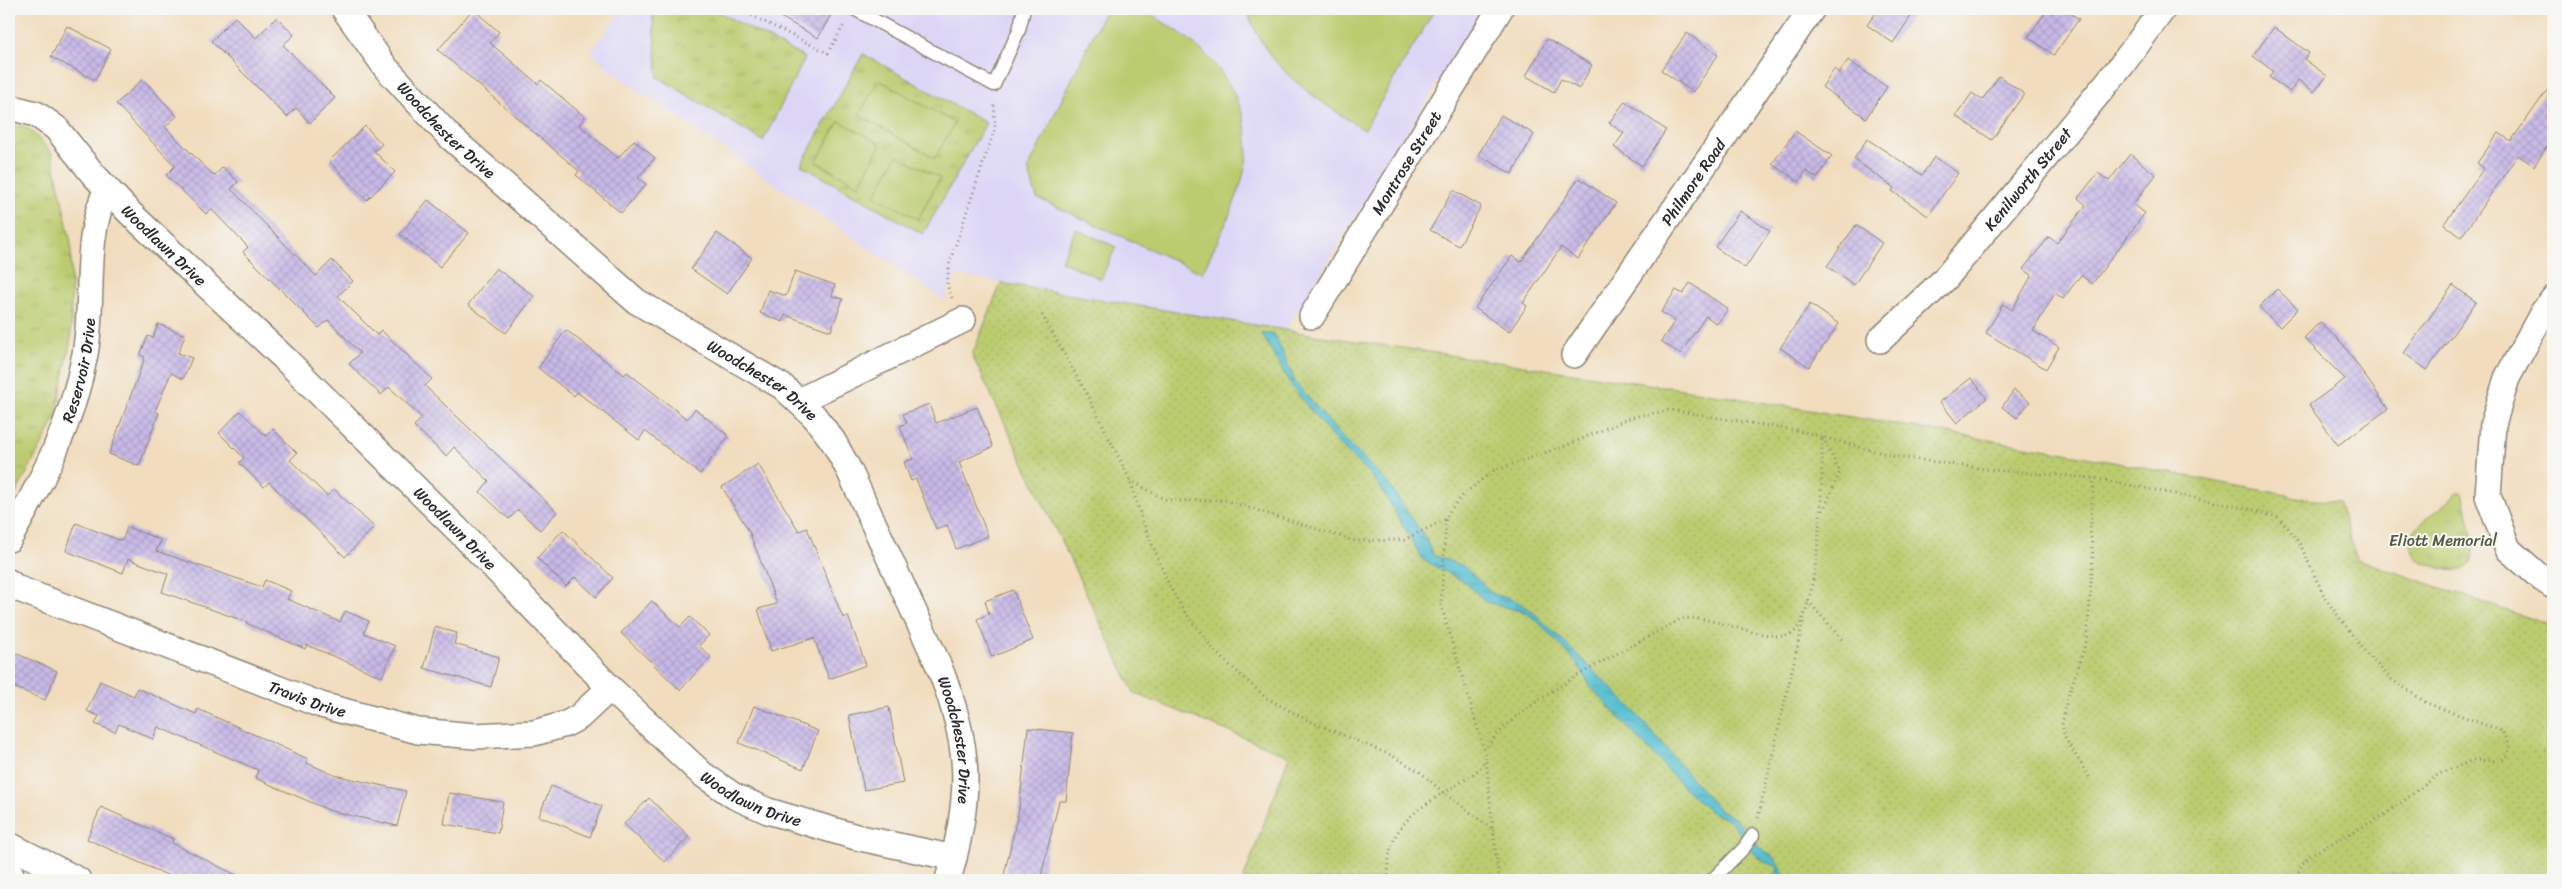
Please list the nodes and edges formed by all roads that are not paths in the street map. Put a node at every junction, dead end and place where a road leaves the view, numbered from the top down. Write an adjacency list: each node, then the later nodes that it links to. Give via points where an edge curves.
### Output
1 (344, 9): 14 (street, Woodchester Drive, via 386,68 448,135 622,290 651,312 763,374)
2 (854, 9): 3 (lane, via 994,85 1019,30)
3 (1024, 9)
4 (1500, 9): 10 (street, Montrose Street)
5 (1812, 9): 13 (street, Philmore Road)
6 (2163, 9): 12 (street, Kenilworth Street, via 2121,66 1945,279)
7 (9, 107): 8 (street, Woodlawn Drive, via 36,114 51,124)
8 (107, 189): 15 (street, Reservoir Drive, via 96,218 85,353 78,385 56,451); 18 (street, Woodlawn Drive, via 451,523)
9 (2553, 299): 17 (street, via 2507,378 2493,424 2488,496 2508,549)
10 (1312, 316)
11 (963, 320): 14 (street)
12 (1880, 340)
13 (1574, 355)
14 (799, 401): 21 (street, Woodchester Drive, via 833,441 849,470 949,690 962,734 967,780)
15 (9, 539)
16 (9, 582): 18 (street, Travis Drive, via 16,588 321,704 418,731 475,736 534,733 579,717)
17 (2553, 586)
18 (610, 688): 21 (street, Woodlawn Drive, via 702,774 734,796 768,811)
19 (1753, 835): 24 (lane)
20 (12, 846): 22 (lane); 23 (street)
21 (951, 869)
22 (20, 880)
23 (78, 880)
24 (1712, 880)

